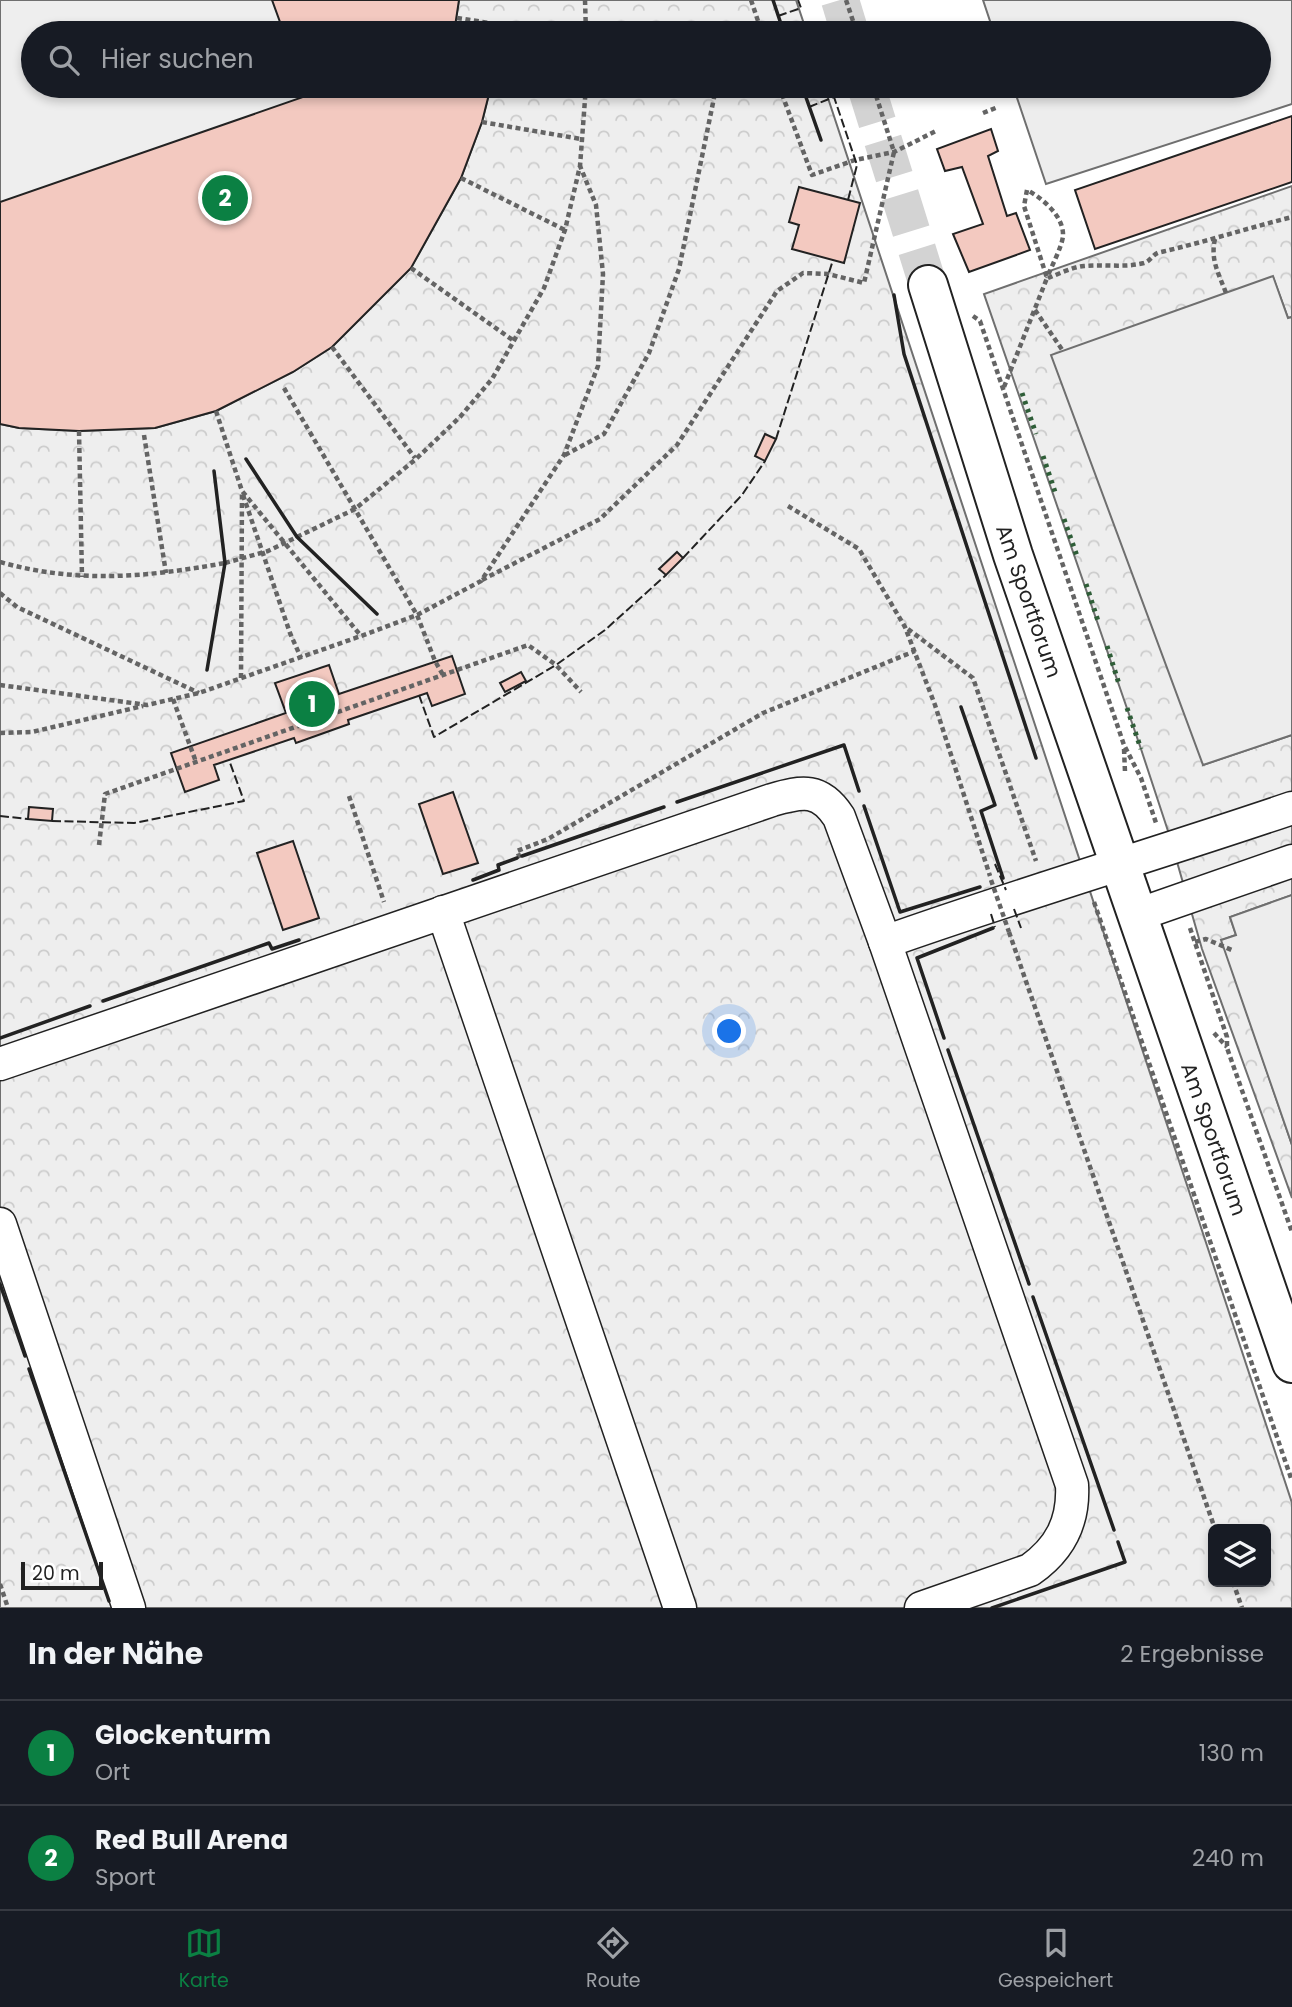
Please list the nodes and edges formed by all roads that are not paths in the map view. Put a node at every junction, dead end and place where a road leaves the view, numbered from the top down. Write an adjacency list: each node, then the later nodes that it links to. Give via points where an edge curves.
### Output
1 (928, 285): 4 (main road, Am Sportforum, via 1013,555)
2 (1292, 808): 4 (street)
3 (1292, 861): 6 (street)
4 (1103, 871): 6 (main road, Am Sportforum); 7 (street)
5 (443, 912): 7 (street, via 772,800 810,793 822,798 839,817); 8 (street); 12 (street)
6 (1137, 915): 10 (main road, Am Sportforum)
7 (885, 942): 13 (street, via 1072,1485 1073,1502 1064,1534 1044,1561)
8 (0, 1064)
9 (2, 1237): 11 (street)
10 (1292, 1363)
11 (129, 1608)
12 (680, 1608)
13 (921, 1608)

